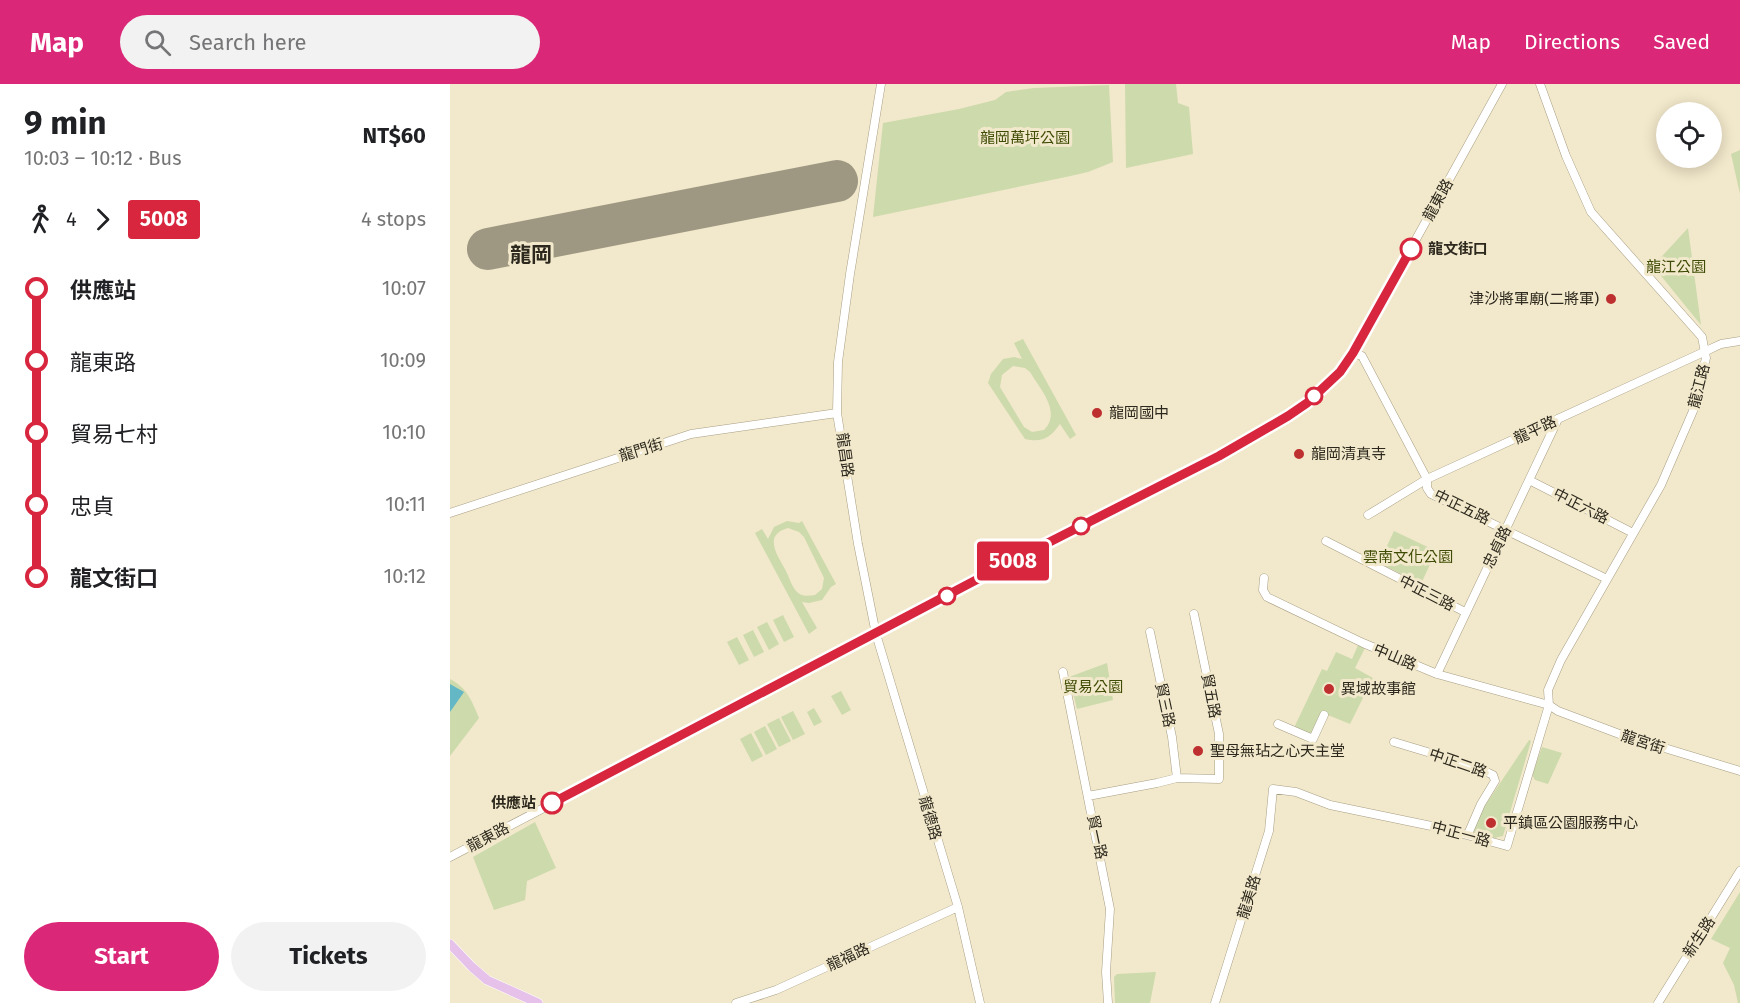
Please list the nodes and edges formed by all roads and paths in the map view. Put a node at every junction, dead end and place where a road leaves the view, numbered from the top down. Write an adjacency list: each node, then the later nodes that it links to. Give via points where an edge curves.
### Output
1 (881, 84): 7 (street, 龍昌路, via 837,367)
2 (1502, 84): 6 (street, 龍東路)
3 (1540, 84): 5 (street, 龍江路, via 1591,212 1702,337)
4 (1740, 341): 5 (street, 龍平路)
5 (1706, 351): 8 (street, 龍平路); 14 (street, 龍江路, via 1693,411 1661,485)
6 (1353, 353): 9 (street, 中正五路, via 1362,357); 21 (street, 龍東路, via 1340,372 1307,403 1268,429)
7 (837, 412): 11 (street, 龍門街, via 691,434); 21 (street, 龍昌路)
8 (1558, 419): 9 (street, 龍平路); 10 (street, 忠貞路)
9 (1427, 479): 12 (street, 龍平路); 13 (street, 中正五路, via 1426,488 1431,494)
10 (1529, 480): 13 (street, 忠貞路); 14 (street, 中正六路)
11 (450, 513)
12 (1368, 515)
13 (1506, 528): 17 (street, 中正五路); 18 (street, 忠貞路)
14 (1633, 533): 17 (street, 龍江路)
15 (1326, 541): 18 (street, 中正三路)
16 (1264, 578): 23 (street, 中山路, via 1267,597)
17 (1607, 579): 24 (street, 龍江路, via 1560,660 1548,690)
18 (1465, 612): 23 (street, 忠貞路)
19 (1194, 614): 29 (street, 貿五路, via 1219,734 1219,779)
20 (1150, 632): 29 (street, 貿三路)
21 (876, 634): 33 (street, 龍東路); 35 (street, 龍德路)
22 (1064, 672): 31 (street, 貿一路)
23 (1437, 674): 24 (street, 中山路)
24 (1549, 705): 28 (street, 龍宮街, via 1622,735); 32 (street, 中正一路, via 1509,843 1501,846)
25 (1324, 715): 26 (street, via 1312,739)
26 (1278, 724)
27 (1394, 742): 32 (street, 中正二路, via 1493,775 1495,781)
28 (1740, 771)
29 (1177, 778): 31 (street)
30 (1273, 789): 32 (street, 中正一路, via 1296,792 1361,813); 41 (street, 龍美路, via 1269,831)
31 (1088, 796): 40 (street, 貿一路, via 1110,909)
32 (1468, 834)
33 (450, 857)
34 (1740, 871): 42 (street, 新生路)
35 (958, 907): 38 (street, 龍福路, via 776,990); 39 (street, 龍德路)
36 (450, 944): 37 (main road, via 487,980)
37 (538, 1003)
38 (736, 1003)
39 (980, 1003)
40 (1108, 1003)
41 (1215, 1003)
42 (1658, 1003)

